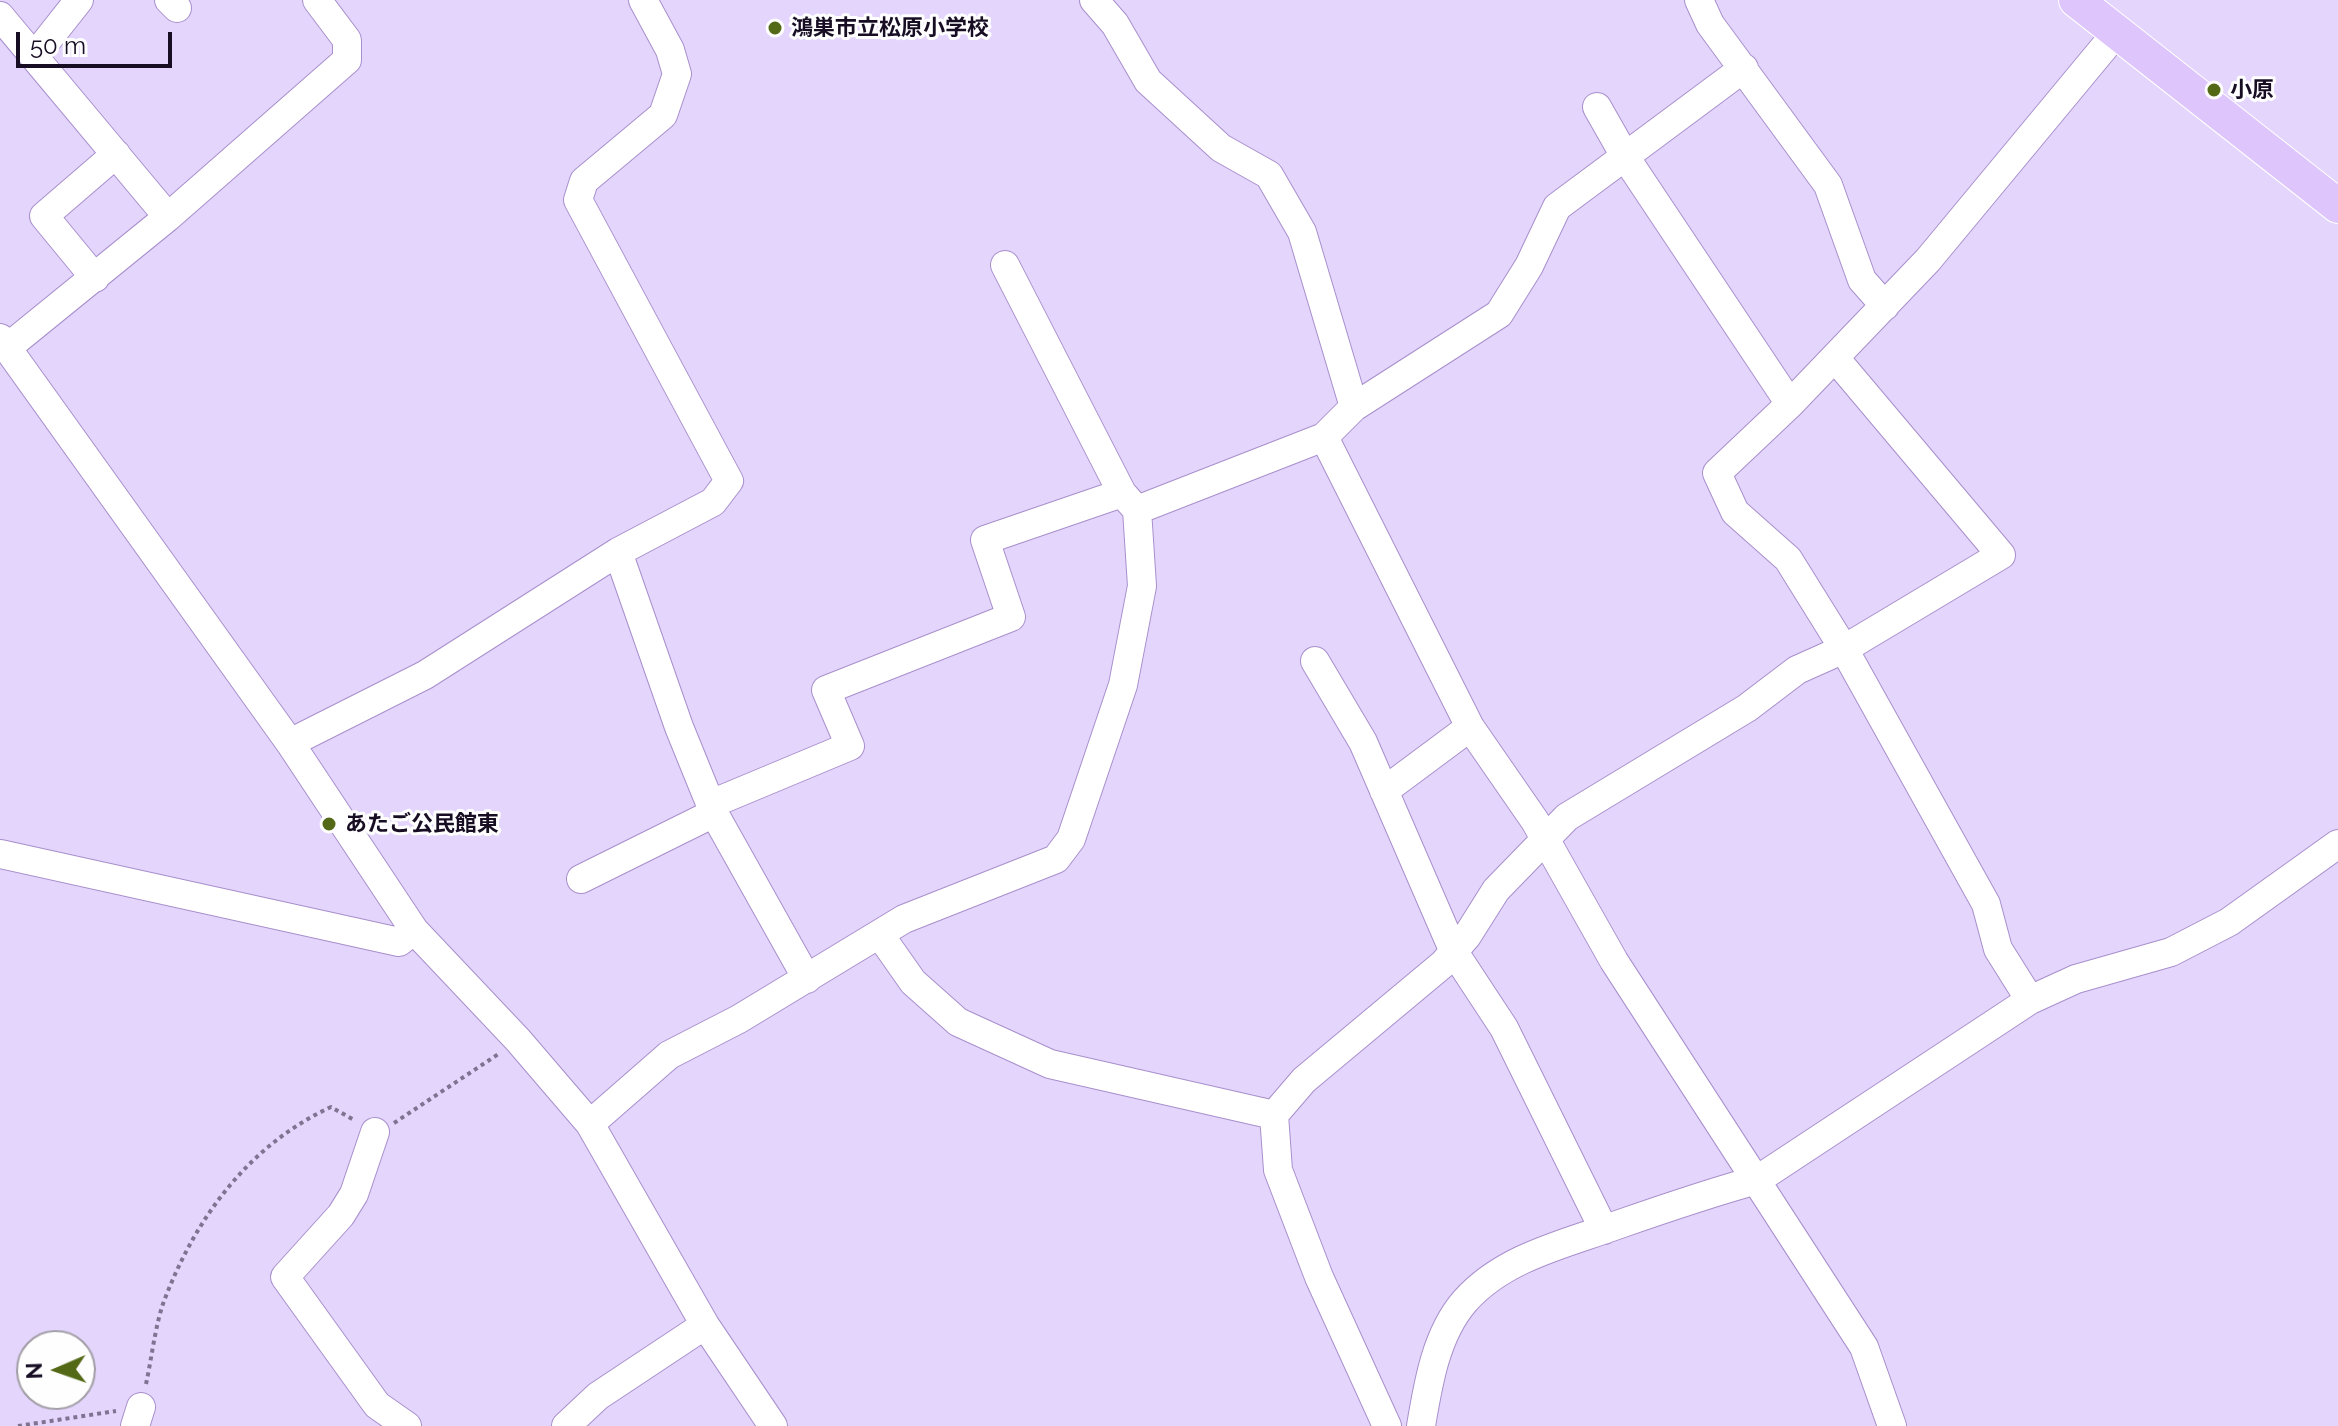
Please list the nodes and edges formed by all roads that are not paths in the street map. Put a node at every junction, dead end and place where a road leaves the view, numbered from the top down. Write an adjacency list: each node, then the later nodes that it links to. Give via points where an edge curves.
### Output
1 (79, 0): 9 (street)
2 (317, 0): 15 (street, via 347,40 347,60)
3 (1094, 0): 22 (street, via 1115,24 1148,81 1221,148 1269,175 1302,232)
4 (1699, 0): 10 (street, via 1710,24)
5 (2076, 0): 8 (main road)
6 (652, 2): 25 (street, via 677,74 663,115 584,181 578,200 729,481 713,502)
7 (5, 31): 9 (street)
8 (2117, 32): 14 (main road); 18 (street)
9 (34, 57): 12 (street)
10 (1744, 68): 13 (street); 18 (street, via 1828,185 1862,280)
11 (1597, 107): 13 (street)
12 (116, 154): 15 (street); 17 (street, via 44,216)
13 (1626, 158): 21 (street); 22 (street, via 1557,207 1499,314)
14 (2338, 206)
15 (168, 217): 17 (street)
16 (1005, 265): 24 (street)
17 (95, 278): 19 (street)
18 (1885, 306): 20 (street)
19 (4, 342): 29 (street)
20 (1835, 358): 21 (street); 26 (street, via 2001,555)
21 (1790, 404): 26 (street, via 1717,473 1735,512 1788,559)
22 (1354, 407): 23 (street)
23 (1324, 437): 24 (street); 28 (street)
24 (1130, 502): 31 (street, via 985,540 1011,617 826,690 850,746); 37 (street, via 1142,586 1123,685 1071,839 1056,859 904,919)
25 (618, 552): 29 (street, via 425,675); 31 (street)
26 (1844, 649): 32 (street, via 1797,670 1747,708 1567,817); 40 (street, via 1986,904 1998,949)
27 (1315, 661): 30 (street, via 1363,742)
28 (1470, 727): 30 (street); 32 (street)
29 (290, 743): 36 (street)
30 (1384, 791): 38 (street)
31 (713, 808): 35 (street); 39 (street)
32 (1544, 841): 38 (street, via 1496,890); 44 (street, via 1614,961)
33 (2338, 844): 40 (street, via 2229,922 2171,952 2076,979)
34 (0, 854): 36 (street, via 399,942)
35 (581, 879)
36 (414, 930): 42 (street)
37 (880, 935): 39 (street); 41 (street, via 913,982 958,1022 1050,1064)
38 (1454, 952): 41 (street, via 1304,1080); 45 (street, via 1504,1028)
39 (807, 979): 42 (street, via 669,1055)
40 (2030, 1000): 44 (street)
41 (1274, 1115): 50 (street, via 1278,1170 1319,1277)
42 (590, 1124): 46 (street)
43 (375, 1132): 48 (street, via 354,1194 341,1215 285,1277 377,1405)
44 (1757, 1180): 45 (street); 52 (street, via 1864,1347)
45 (1604, 1230): 51 (street, via 1523,1259 1464,1302 1440,1343)
46 (705, 1325): 47 (street); 49 (street)
47 (580, 1421)
48 (407, 1426)
49 (773, 1426)
50 (1387, 1426)
51 (1421, 1426)
52 (1892, 1426)

